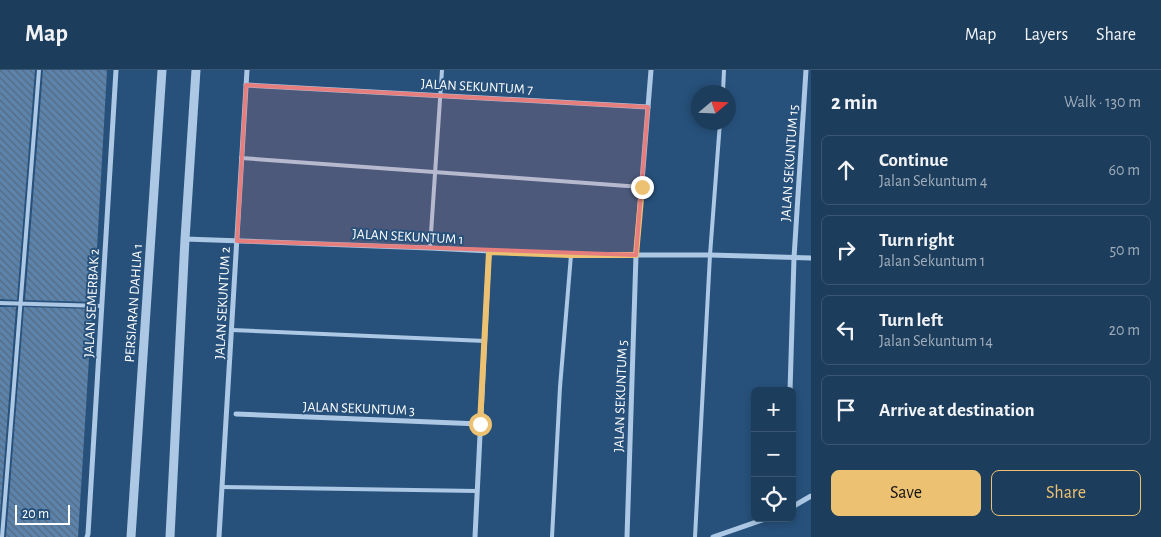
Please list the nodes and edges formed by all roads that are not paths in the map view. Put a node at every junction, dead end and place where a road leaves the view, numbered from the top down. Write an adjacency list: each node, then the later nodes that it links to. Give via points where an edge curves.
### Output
1 (39, 70): 28 (lane)
2 (116, 70): 29 (street, JALAN SEMERBAK 2)
3 (162, 70): 40 (street, PERSIARAN DAHLIA 1)
4 (196, 70): 18 (street)
5 (247, 70): 10 (street, JALAN SEKUNTUM 2)
6 (442, 70): 12 (lane)
7 (651, 70): 13 (street, JALAN SEKUNTUM 5)
8 (724, 70): 11 (lane)
9 (806, 70): 25 (street, JALAN SEKUNTUM 15)
10 (246, 85): 12 (street, JALAN SEKUNTUM 7); 15 (street, JALAN SEKUNTUM 2)
11 (723, 85)
12 (440, 96): 13 (street, JALAN SEKUNTUM 7); 16 (lane)
13 (648, 107): 17 (street, JALAN SEKUNTUM 5)
14 (719, 130): 24 (lane)
15 (241, 158): 16 (lane); 19 (street, JALAN SEKUNTUM 2)
16 (435, 172): 17 (lane); 20 (lane)
17 (642, 187): 23 (street, JALAN SEKUNTUM 5)
18 (185, 239): 19 (street, JALAN SEKUNTUM 1); 41 (street)
19 (237, 241): 20 (street, JALAN SEKUNTUM 1); 30 (street, JALAN SEKUNTUM 2)
20 (430, 248): 21 (street, JALAN SEKUNTUM 1)
21 (489, 252): 22 (street, JALAN SEKUNTUM 1); 31 (street)
22 (570, 255): 23 (street, JALAN SEKUNTUM 1); 46 (lane)
23 (636, 255): 24 (street, JALAN SEKUNTUM 1); 47 (street, JALAN SEKUNTUM 5)
24 (710, 255): 25 (street, JALAN SEKUNTUM 1); 48 (lane)
25 (794, 258): 26 (street, JALAN SEKUNTUM 1); 32 (street, JALAN SEKUNTUM 15)
26 (811, 258)
27 (0, 303): 28 (lane)
28 (21, 304): 29 (lane); 42 (lane)
29 (102, 306): 43 (street, JALAN SEMERBAK 2)
30 (232, 330): 31 (lane); 35 (street, JALAN SEKUNTUM 2)
31 (484, 341): 34 (street)
32 (790, 387)
33 (236, 414): 34 (street, JALAN SEKUNTUM 3)
34 (480, 424): 36 (street)
35 (222, 487): 36 (lane); 44 (street, JALAN SEKUNTUM 2)
36 (477, 491): 45 (street)
37 (811, 496): 38 (street)
38 (796, 505)
39 (756, 522): 49 (street)
40 (132, 534)
41 (169, 535)
42 (2, 537)
43 (87, 537)
44 (219, 537)
45 (475, 537)
46 (552, 537)
47 (627, 537)
48 (695, 537)
49 (713, 537)

